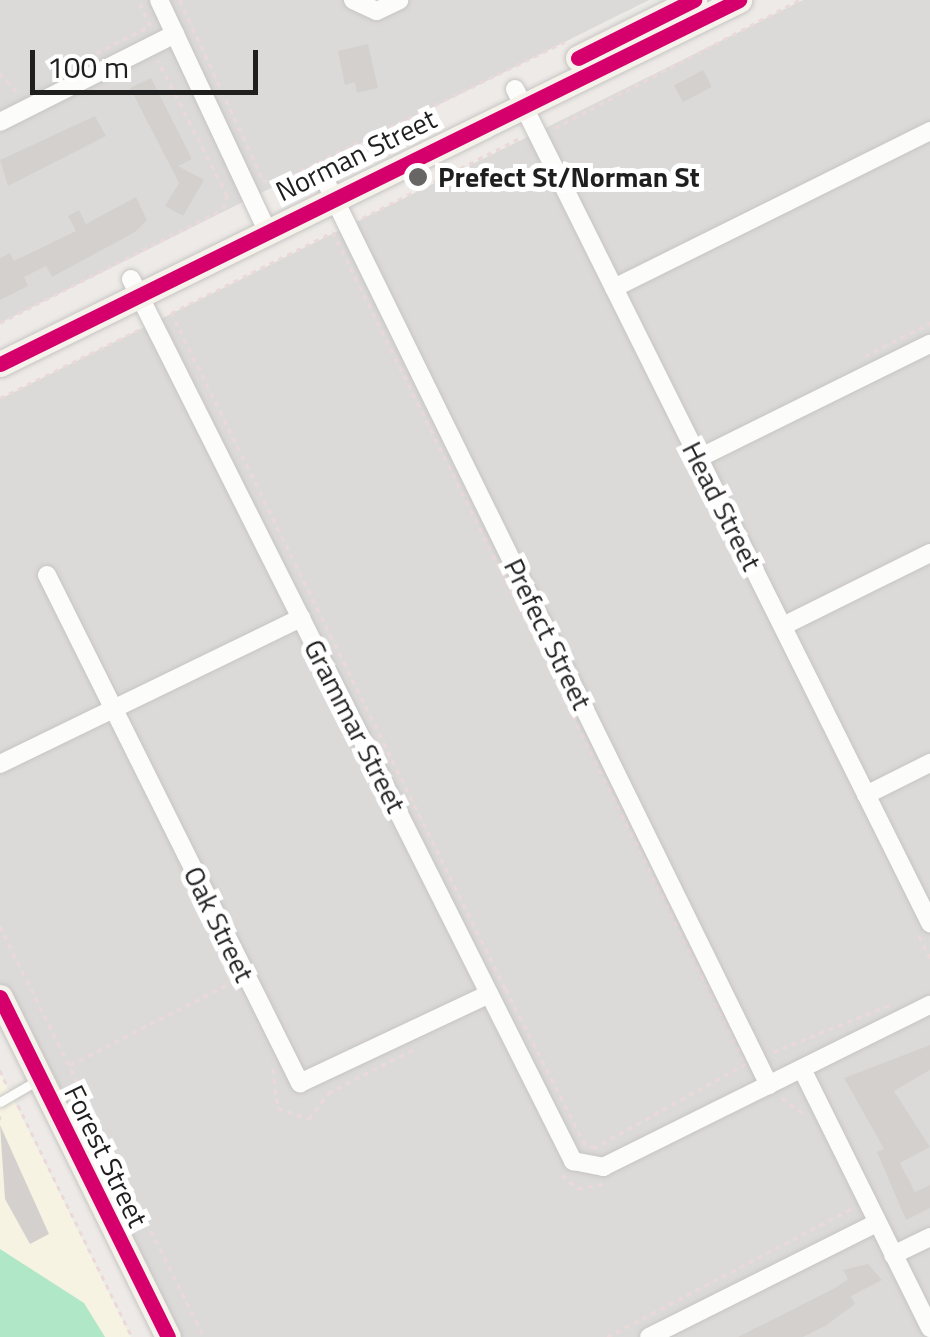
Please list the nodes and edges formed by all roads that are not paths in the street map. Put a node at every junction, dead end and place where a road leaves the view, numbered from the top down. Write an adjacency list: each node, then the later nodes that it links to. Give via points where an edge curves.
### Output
1 (159, 0): 7 (street)
2 (353, 0): 3 (street, via 378,11)
3 (400, 0)
4 (694, 0): 6 (main road, Norman Street)
5 (739, 0): 6 (main road, Norman Street)
6 (669, 14): 8 (main road, Norman Street)
7 (175, 34): 9 (street); 12 (street)
8 (518, 95): 11 (main road, Norman Street); 14 (street, Head Street)
9 (2, 115)
10 (930, 131): 14 (street)
11 (330, 189): 12 (main road, Norman Street); 34 (street, Prefect Street)
12 (263, 222): 13 (main road, Norman Street)
13 (135, 286): 15 (main road, Norman Street); 17 (main road, Norman Street); 21 (street, Grammar Street)
14 (614, 288): 18 (street, Head Street)
15 (0, 344)
16 (930, 344): 18 (street)
17 (0, 364)
18 (699, 458): 22 (street, Head Street)
19 (930, 553): 22 (street)
20 (47, 575): 23 (street, Oak Street)
21 (310, 616): 23 (street); 28 (street, Grammar Street)
22 (782, 626): 26 (street, Head Street)
23 (112, 709): 25 (street); 28 (street, Oak Street, via 299,1089)
24 (930, 763): 26 (street)
25 (0, 764)
26 (866, 795): 27 (street, Head Street)
27 (930, 923)
28 (489, 994): 34 (street, Grammar Street, via 582,1169)
29 (0, 998): 32 (main road, Forest Street)
30 (930, 1004): 31 (street)
31 (802, 1069): 34 (street); 36 (street)
32 (40, 1078): 35 (lane); 40 (main road, Forest Street)
33 (0, 1084): 35 (lane)
34 (770, 1086)
35 (6, 1098)
36 (877, 1224): 38 (street); 41 (street)
37 (930, 1237): 38 (street)
38 (893, 1255): 39 (street)
39 (930, 1328)
40 (168, 1337)
41 (649, 1337)

